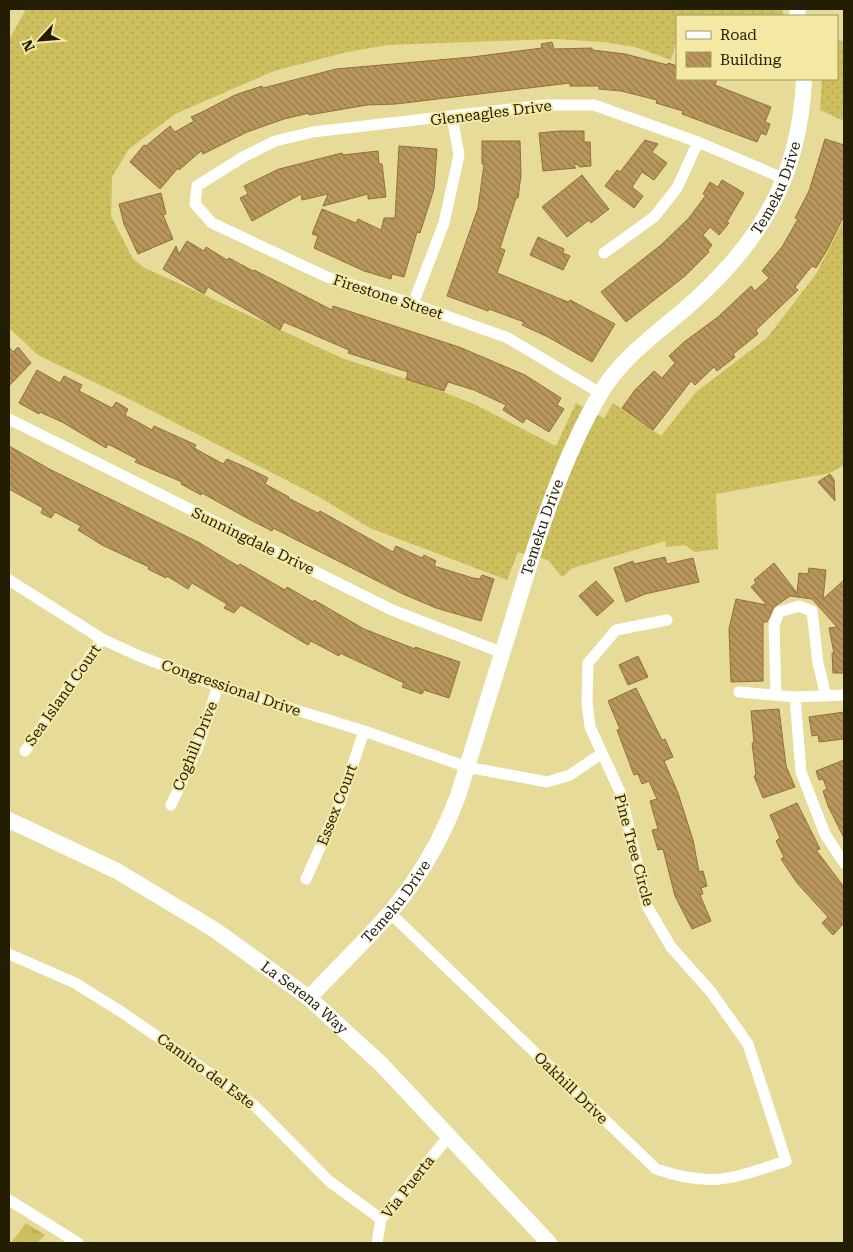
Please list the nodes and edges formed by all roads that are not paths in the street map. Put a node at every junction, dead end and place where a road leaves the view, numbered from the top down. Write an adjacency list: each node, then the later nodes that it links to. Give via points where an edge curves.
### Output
1 (804, 80): 4 (street, Temeku Drive, via 799,131)
2 (452, 117): 3 (street, Gleneagles Drive, via 544,105 594,105); 5 (street, Gleneagles Drive, via 312,132 275,142 243,157); 7 (street, via 459,155 444,223)
3 (698, 142): 4 (street, Gleneagles Drive); 6 (street, via 677,188 654,216)
4 (785, 179): 8 (street, Temeku Drive, via 757,234 720,276 649,338)
5 (197, 186): 7 (street, Firestone Street, via 195,204 212,223 327,277)
6 (604, 253)
7 (413, 304): 8 (street, Firestone Street, via 508,338)
8 (600, 393): 13 (street, Temeku Drive, via 580,432 533,552)
9 (9, 419): 13 (street, Sunningdale Drive, via 392,610)
10 (9, 580): 12 (street, Congressional Drive)
11 (667, 620): 22 (street, Pine Tree Circle, via 616,630 588,663 590,727)
12 (102, 639): 14 (street, Congressional Drive); 21 (street, Sea Island Court)
13 (502, 653): 23 (street, Temeku Drive)
14 (218, 686): 20 (street, Congressional Drive); 24 (street, Coghill Drive, via 198,747)
15 (739, 692): 16 (street)
16 (776, 695): 18 (street, via 774,625 779,612 799,606 812,611); 19 (street)
17 (844, 695): 18 (street)
18 (826, 696): 19 (street)
19 (795, 697): 26 (street, via 801,772 825,834)
20 (364, 731): 23 (street, Congressional Drive); 27 (street, Essex Court, via 340,804)
21 (25, 750)
22 (601, 754): 23 (street, Congressional Drive, via 570,775 547,782); 32 (street, Pine Tree Circle, via 621,794 647,906 671,947 711,992 748,1044)
23 (467, 767): 28 (street, Temeku Drive, via 448,823 436,846 412,885)
24 (171, 805)
25 (9, 820): 30 (street, La Serena Way, via 117,871 215,930)
26 (844, 863)
27 (306, 879)
28 (389, 912): 30 (street, Temeku Drive); 32 (street, Oakhill Drive, via 656,1170 685,1179 715,1181)
29 (9, 954): 34 (street, Camino del Este, via 74,983 179,1051 255,1106 329,1181)
30 (309, 998): 31 (street, La Serena Way, via 381,1064)
31 (448, 1136): 34 (street, Via Puerta); 37 (street, La Serena Way)
32 (786, 1161)
33 (9, 1200): 35 (street)
34 (381, 1219): 36 (street, Via Puerta)
35 (78, 1243)
36 (377, 1243)
37 (549, 1243)

